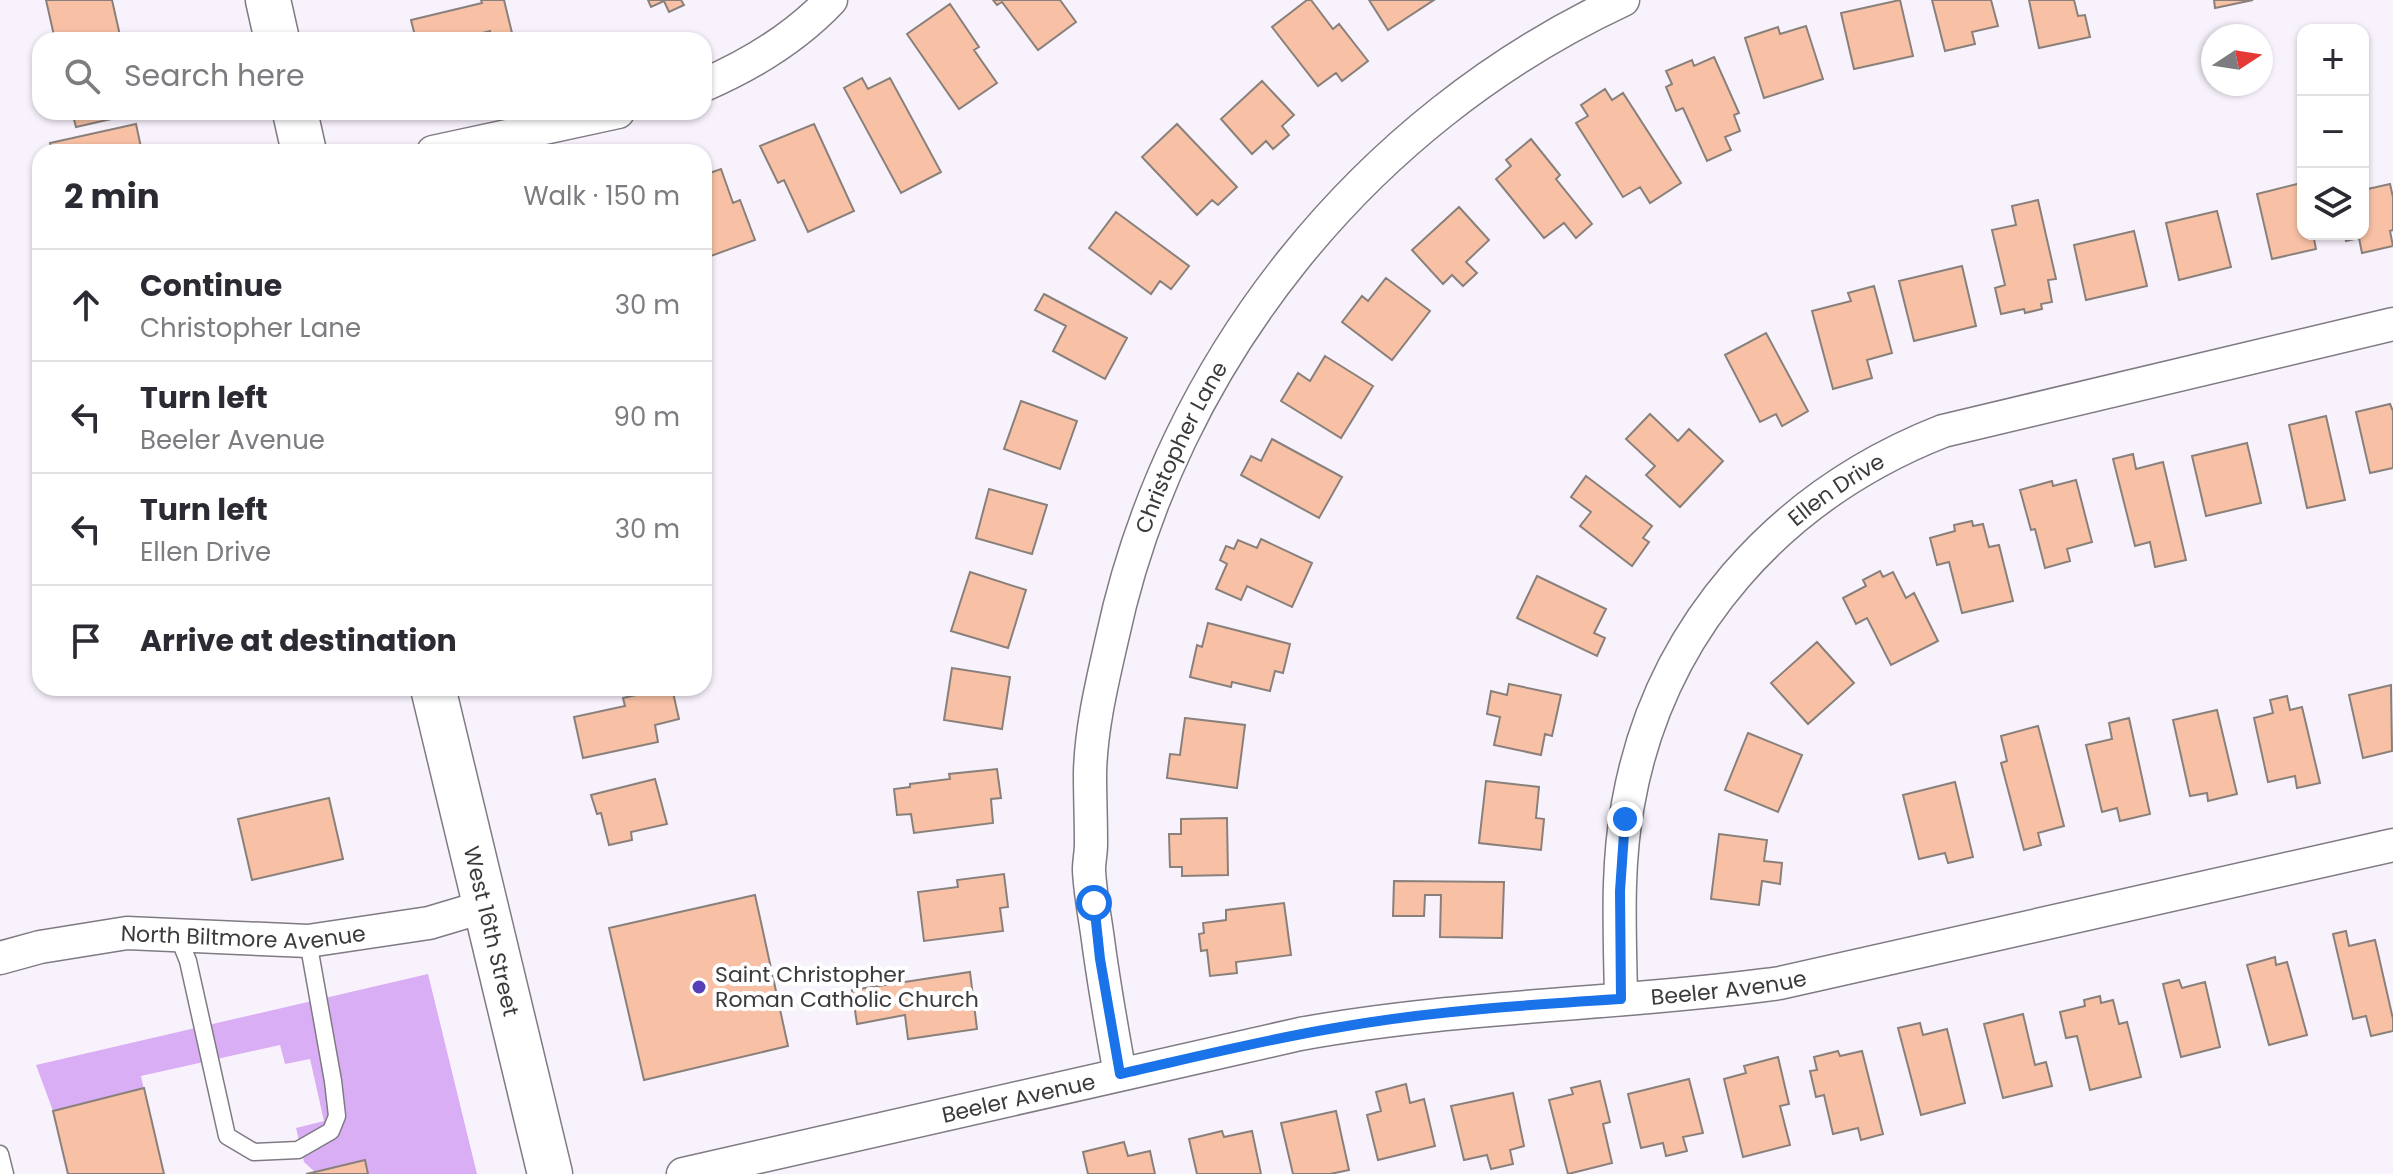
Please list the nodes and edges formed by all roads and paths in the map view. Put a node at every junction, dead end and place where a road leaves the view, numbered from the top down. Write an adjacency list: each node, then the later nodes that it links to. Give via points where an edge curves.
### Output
1 (268, 0): 4 (street)
2 (831, 0): 5 (street, via 778,45)
3 (1623, 0): 18 (street, Christopher Lane, via 1480,83 1349,195 1301,249 1232,345 1162,476 1122,594 1099,698 1090,771 1090,884)
4 (275, 32)
5 (712, 81)
6 (297, 120): 8 (street)
7 (581, 120): 9 (street)
8 (302, 144)
9 (470, 144)
10 (2393, 324): 17 (street, Ellen Drive, via 1943,431 1873,462 1798,513 1742,567 1702,619 1646,732 1621,855)
11 (435, 696): 13 (street, West 16th Street)
12 (2393, 845): 17 (street, Beeler Avenue, via 1811,978)
13 (486, 906): 15 (street, North Biltmore Avenue, via 429,923); 21 (street, West 16th Street)
14 (178, 936): 15 (street, North Biltmore Avenue); 15 (lane, via 227,1136 254,1152 298,1150 331,1131 337,1116); 16 (street, North Biltmore Avenue, via 127,933)
15 (308, 941)
16 (0, 958)
17 (1621, 999): 18 (street, Beeler Avenue, via 1349,1025)
18 (1120, 1074): 22 (street, Beeler Avenue)
19 (0, 1154): 20 (lane)
20 (5, 1174)
21 (550, 1174)
22 (683, 1174)

